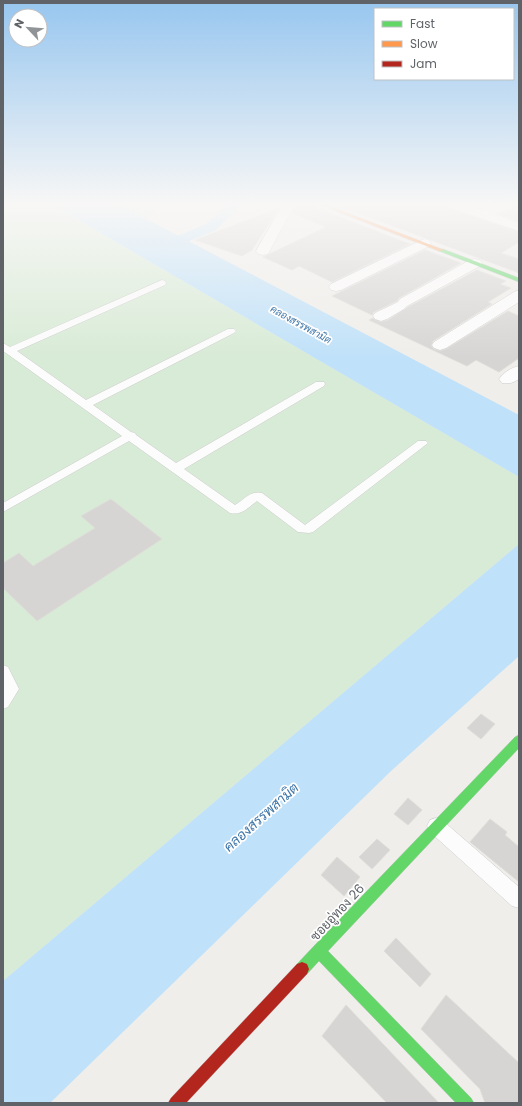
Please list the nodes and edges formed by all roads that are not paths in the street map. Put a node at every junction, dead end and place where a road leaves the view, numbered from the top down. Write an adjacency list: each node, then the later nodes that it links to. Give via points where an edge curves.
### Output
1 (399, 256): 6 (street)
2 (456, 256): 3 (street)
3 (475, 263): 4 (street); 8 (street)
4 (519, 280)
5 (162, 283): 11 (lane)
6 (336, 287)
7 (519, 295): 10 (street)
8 (381, 316)
9 (231, 331): 13 (lane)
10 (440, 345)
11 (6, 348): 13 (lane)
12 (320, 384): 16 (lane)
13 (86, 404): 14 (lane)
14 (131, 435): 16 (lane); 17 (lane)
15 (422, 443): 16 (lane, via 306,530 258,496 234,510)
16 (177, 468)
17 (3, 508)
18 (3, 671): 19 (lane, via 11,689)
19 (3, 702)
20 (519, 740): 21 (street, ซอยอู่ทอง 26)
21 (436, 826): 22 (lane); 23 (street, ซอยอู่ทอง 26)
22 (519, 899)
23 (319, 951): 24 (street, ซอยอู่ทอง 26); 25 (street)
24 (176, 1103)
25 (466, 1103)

